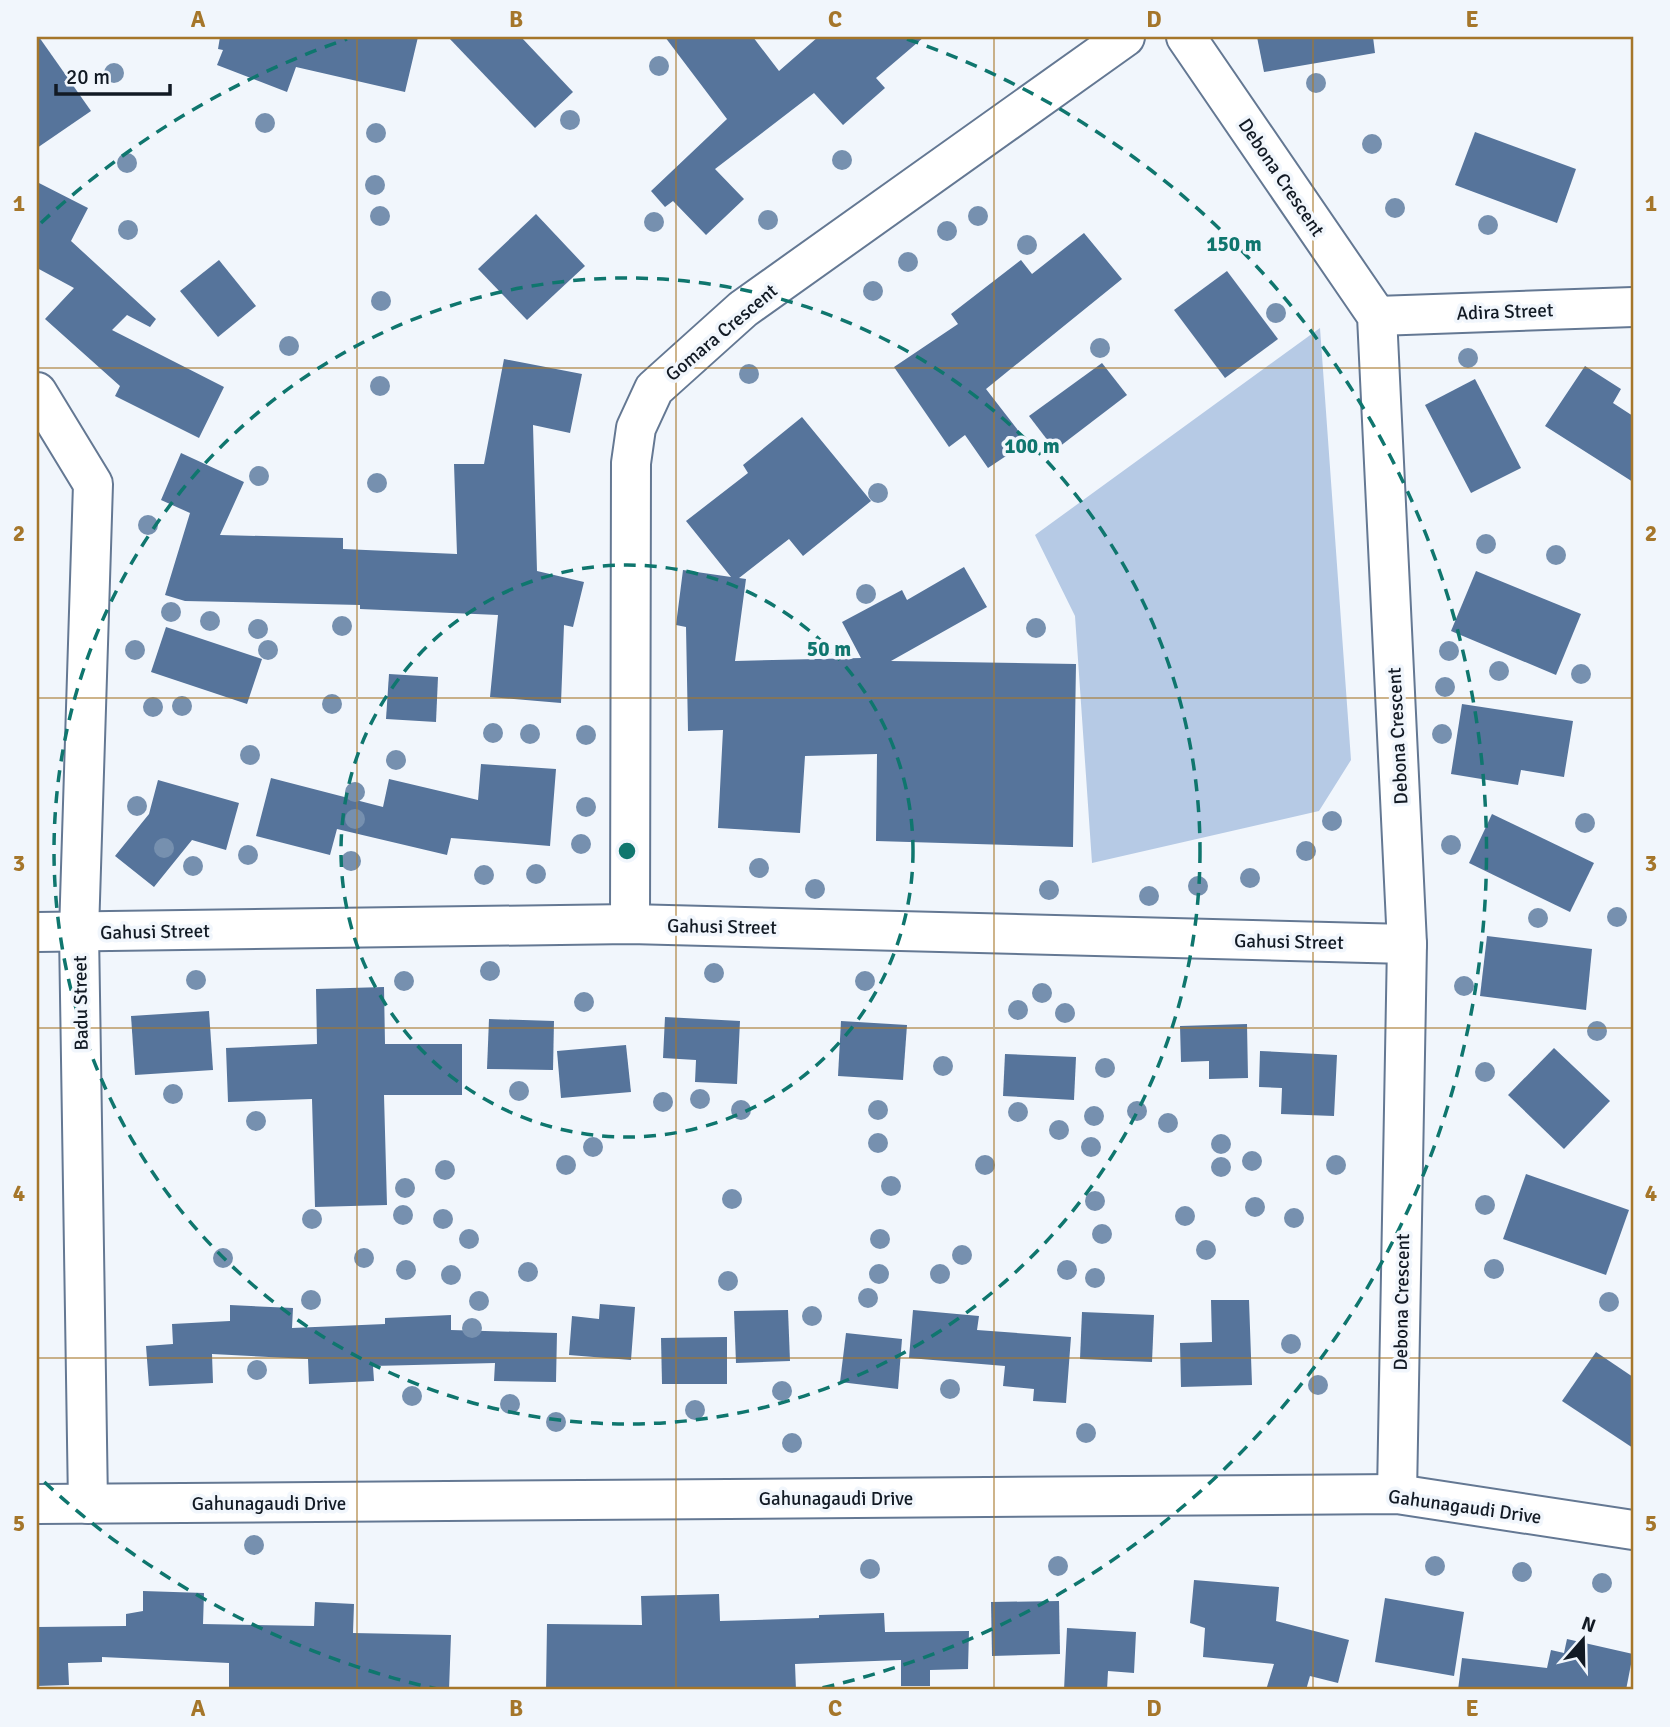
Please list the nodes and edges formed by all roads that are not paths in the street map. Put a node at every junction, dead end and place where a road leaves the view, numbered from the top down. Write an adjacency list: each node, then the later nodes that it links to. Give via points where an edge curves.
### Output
1 (1125, 37): 6 (street, Gomara Crescent, via 743,309 654,389 636,428 632,464)
2 (1186, 37): 4 (street, Debona Crescent)
3 (1633, 307): 4 (street, Adira Street)
4 (1377, 316): 9 (street, Debona Crescent)
5 (37, 392): 8 (street, Badu Street, via 93,484)
6 (630, 924): 8 (street, Gahusi Street); 9 (street, Gahusi Street)
7 (37, 932): 8 (street, Gahusi Street)
8 (79, 932): 12 (street, Badu Street)
9 (1407, 944): 10 (street, Debona Crescent)
10 (1398, 1494): 12 (street, Gahunagaudi Drive); 13 (street, Gahunagaudi Drive)
11 (37, 1504): 12 (street, Gahunagaudi Drive)
12 (88, 1504)
13 (1633, 1530)

